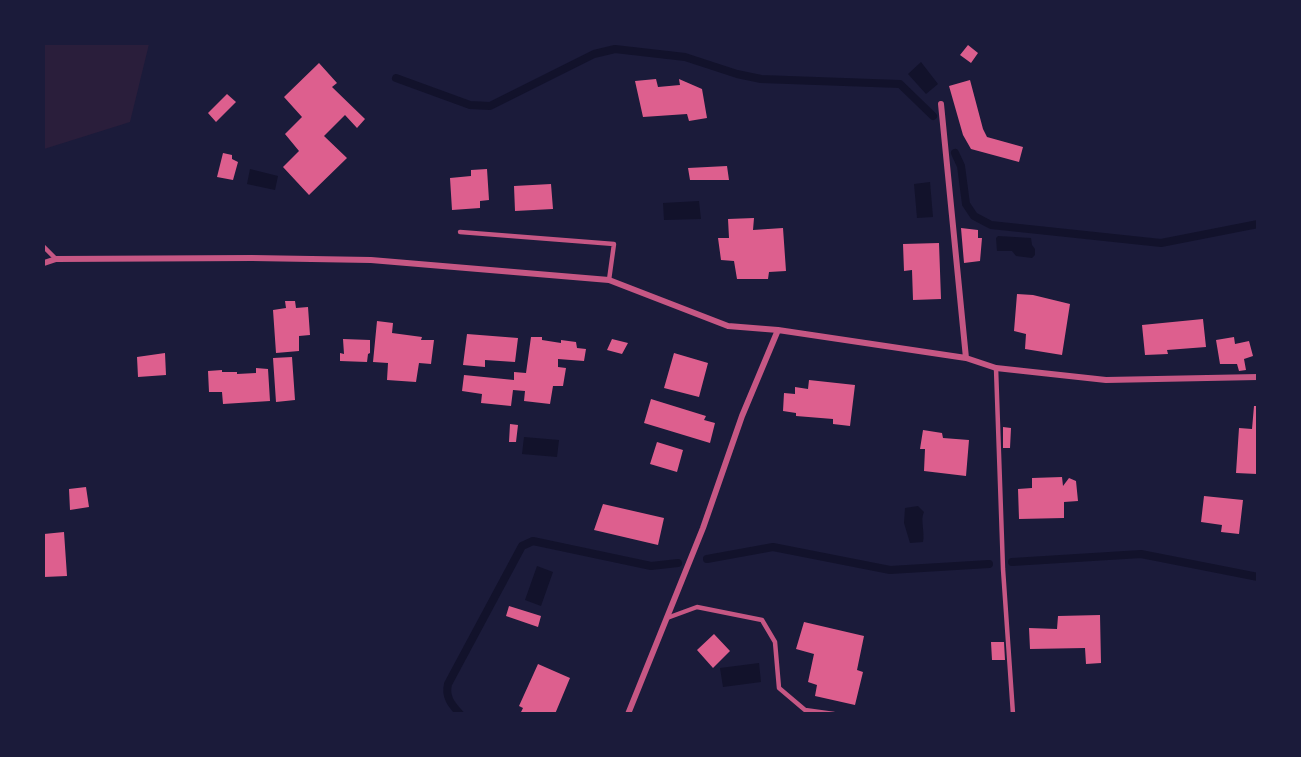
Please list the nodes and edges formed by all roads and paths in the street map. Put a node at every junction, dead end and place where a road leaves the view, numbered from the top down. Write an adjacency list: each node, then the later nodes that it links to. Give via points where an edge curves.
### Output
1 (941, 104): 8 (street)
2 (460, 232): 6 (lane, via 614,244)
3 (44, 247): 4 (lane)
4 (56, 259): 5 (street); 6 (street, via 371,260)
5 (44, 263)
6 (609, 280): 7 (street, via 728,326)
7 (778, 330): 8 (street); 11 (street)
8 (966, 358): 9 (street)
9 (996, 368): 10 (street, via 1106,380); 14 (lane)
10 (1257, 377)
11 (667, 618): 12 (street); 13 (lane, via 697,607 762,620 775,642 779,688 805,710)
12 (628, 714)
13 (834, 714)
14 (1013, 714)

